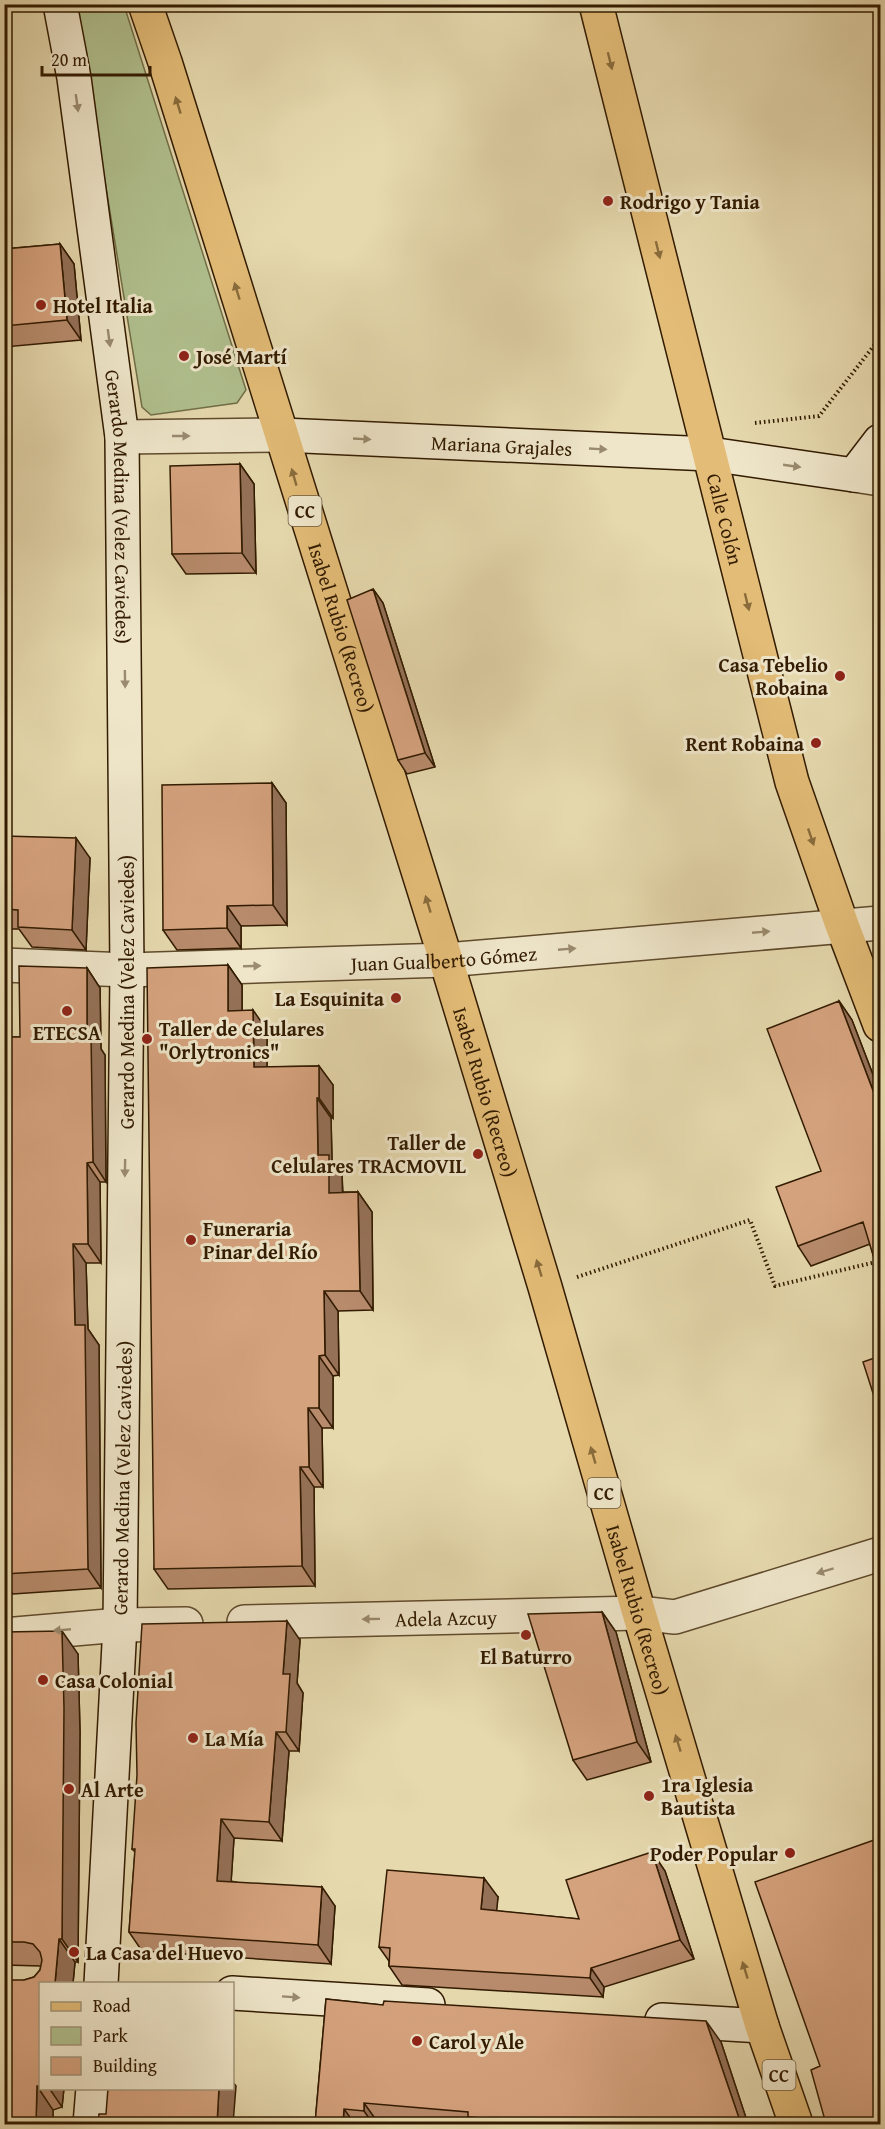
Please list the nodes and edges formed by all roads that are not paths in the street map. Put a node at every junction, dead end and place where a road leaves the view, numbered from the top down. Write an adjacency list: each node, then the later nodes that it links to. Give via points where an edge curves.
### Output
1 (60, 4): 5 (street, Gerardo Medina (Velez Caviedes), one-way to 5, via 74,78)
2 (145, 4): 4 (main road, Isabel Rubio (Recreo) / CC, one-way to 2)
3 (596, 4): 6 (main road, Calle Colón, one-way to 6)
4 (282, 435): 5 (street, Mariana Grajales, one-way to 4); 6 (street, Mariana Grajales, one-way to 6); 11 (main road, Isabel Rubio (Recreo) / CC, one-way to 4)
5 (122, 436): 13 (street, Gerardo Medina (Velez Caviedes), one-way to 13)
6 (707, 441): 8 (street, Mariana Grajales, one-way to 8); 10 (main road, Calle Colón, one-way to 10, via 792,782)
7 (880, 441): 8 (street)
8 (868, 477)
9 (880, 923): 10 (street, Juan Gualberto Gómez)
10 (842, 926): 11 (street, Juan Gualberto Gómez, one-way to 10); 14 (main road, Calle Colón)
11 (446, 960): 13 (street, Juan Gualberto Gómez, one-way to 11); 16 (main road, Isabel Rubio (Recreo) / CC, one-way to 11)
12 (4, 965): 13 (street, Juan Gualberto Gómez)
13 (127, 970): 17 (street, Gerardo Medina (Velez Caviedes), one-way to 17)
14 (880, 1025)
15 (880, 1554): 16 (street, Adela Azcuy, one-way to 16, via 675,1617)
16 (639, 1613): 17 (street, Adela Azcuy, one-way to 17); 23 (main road, Isabel Rubio (Recreo) / CC, one-way to 16)
17 (120, 1625): 18 (street, Adela Azcuy, one-way to 18); 19 (street, Gerardo Medina (Velez Caviedes))
18 (4, 1635)
19 (101, 1982)
20 (234, 1993): 21 (street, one-way to 21)
21 (456, 2007)
22 (633, 2018): 23 (street)
23 (762, 2026): 26 (main road, Isabel Rubio (Recreo) / CC)
24 (93, 2090): 25 (street)
25 (90, 2124)
26 (796, 2124)

